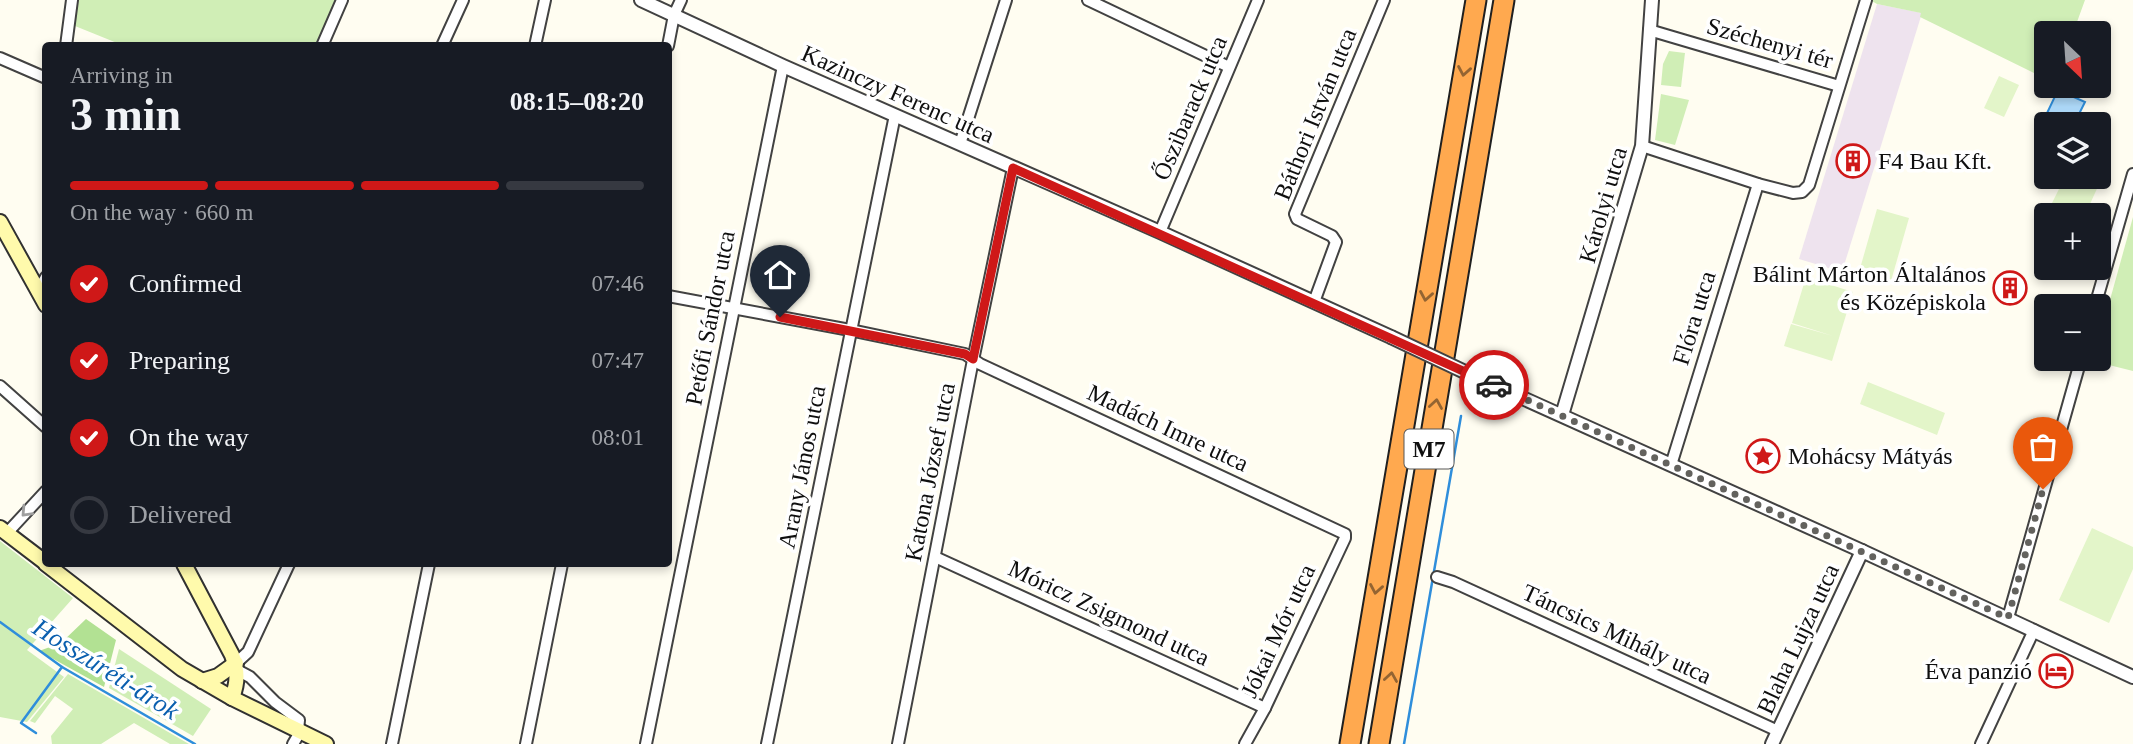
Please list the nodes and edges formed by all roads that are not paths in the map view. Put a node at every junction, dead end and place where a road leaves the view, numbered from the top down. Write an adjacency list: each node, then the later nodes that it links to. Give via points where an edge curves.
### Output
1 (72, 0): 17 (street)
2 (342, 0): 18 (street)
3 (463, 0): 19 (street)
4 (545, 0): 20 (street)
5 (641, 0): 15 (street, Kazinczy Ferenc utca)
6 (681, 0): 15 (street)
7 (1006, 0): 28 (street)
8 (1088, 0): 24 (street)
9 (1258, 0): 24 (street, Őszibarack utca)
10 (1384, 0): 38 (street, Báthori István utca, via 1295,214 1336,242)
11 (1504, 0): 76 (highway, M7, one-way to 11)
12 (1652, 0): 16 (street, Károlyi utca)
13 (1866, 0): 26 (street)
14 (1476, 1): 75 (highway, M7, one-way to 75)
15 (674, 16): 21 (street); 23 (street, Kazinczy Ferenc utca)
16 (1649, 30): 26 (street, Széchenyi tér); 29 (street, Károlyi utca)
17 (67, 42)
18 (324, 42)
19 (444, 42)
20 (536, 42)
21 (669, 42)
22 (0, 58): 25 (street)
23 (783, 66): 27 (street, Kazinczy Ferenc utca); 39 (street, Petőfi Sándor utca)
24 (1229, 67): 34 (street, Őszibarack utca)
25 (42, 76)
26 (1839, 86): 32 (street, via 1809,185 1793,193)
27 (895, 115): 28 (street, Kazinczy Ferenc utca); 40 (street, Arany János utca)
28 (960, 144): 30 (street, Kazinczy Ferenc utca)
29 (1642, 146): 32 (street); 44 (street, Károlyi utca)
30 (1013, 168): 34 (street, Kazinczy Ferenc utca); 41 (street, Katona József utca)
31 (2133, 174): 35 (street)
32 (1758, 184): 46 (street, Flóra utca)
33 (1, 228): 37 (main road)
34 (1160, 232): 38 (street, Kazinczy Ferenc utca)
35 (2098, 294)
36 (672, 297): 39 (street, Madách Imre utca)
37 (42, 298)
38 (1314, 302): 44 (street, Kazinczy Ferenc utca, bridge)
39 (734, 308): 40 (street, Madách Imre utca); 71 (street, Petőfi Sándor utca)
40 (850, 330): 41 (street, Madách Imre utca); 72 (street, Arany János utca)
41 (973, 359): 49 (street, Madách Imre utca); 51 (street, Katona József utca)
42 (2078, 371): 59 (street)
43 (1, 389): 45 (street)
44 (1562, 415): 46 (street, Kazinczy Ferenc utca)
45 (42, 425)
46 (1671, 465): 50 (street, Kazinczy Ferenc utca)
47 (42, 495): 48 (street, one-way to 48)
48 (3, 531): 52 (main road)
49 (1345, 534): 65 (street, Jókai Mór utca)
50 (1862, 551): 59 (street, Kazinczy Ferenc utca); 66 (street, Blaha Lujza utca)
51 (935, 557): 65 (street, Móricz Zsigmond utca); 73 (street, Katona József utca)
52 (42, 560)
53 (51, 567): 63 (main road)
54 (186, 567): 61 (main road)
55 (288, 567): 61 (street, via 248,652)
56 (428, 567): 69 (street)
57 (561, 567): 70 (street)
58 (1437, 577): 66 (street, Táncsics Mihály utca)
59 (2008, 618): 60 (street, Kazinczy Ferenc utca)
60 (2034, 630): 62 (street, Kazinczy Ferenc utca); 78 (street)
61 (236, 667): 63 (main road); 64 (main road, via 238,683); 67 (street, via 299,720)
62 (2133, 677)
63 (202, 681): 64 (main road)
64 (232, 698): 67 (main road)
65 (1265, 708): 74 (street, Jókai Mór utca)
66 (1778, 731): 77 (street, Blaha Lujza utca)
67 (297, 735): 68 (main road)
68 (326, 744)
69 (393, 744)
70 (526, 744)
71 (646, 744)
72 (767, 744)
73 (898, 744)
74 (1245, 744)
75 (1350, 744)
76 (1380, 744)
77 (1772, 744)
78 (1981, 744)

